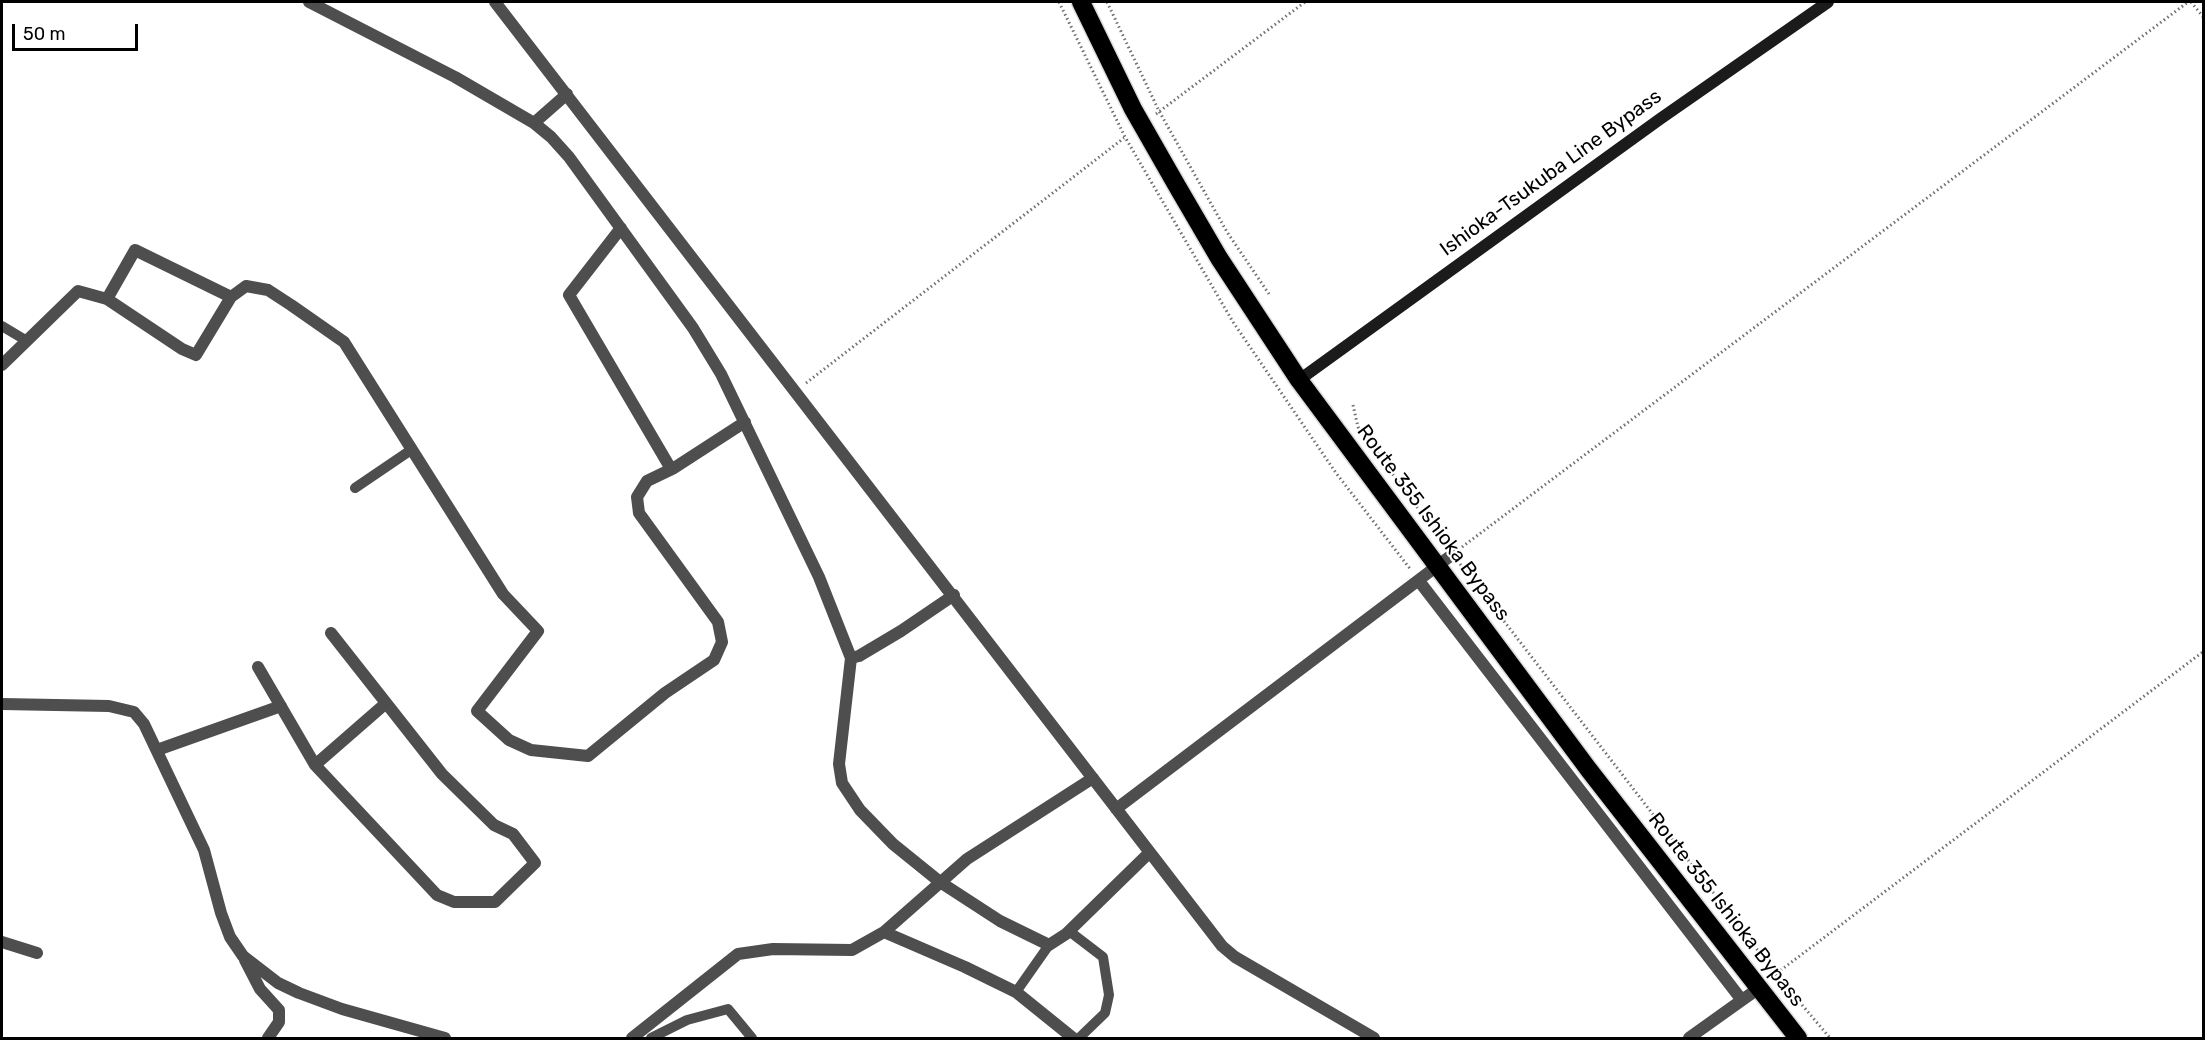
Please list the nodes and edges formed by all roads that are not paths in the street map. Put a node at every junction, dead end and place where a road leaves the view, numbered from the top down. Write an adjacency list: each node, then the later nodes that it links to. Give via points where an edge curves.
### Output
1 (309, 2): 6 (street, via 455,77)
2 (495, 2): 5 (street)
3 (1082, 2): 13 (highway, Route 355 Ishioka Bypass, via 1143,126 1220,258)
4 (1828, 2): 13 (main road, Ishioka-Tsukuba Line Bypass)
5 (567, 94): 6 (street); 21 (street)
6 (534, 123): 7 (street, via 569,157)
7 (621, 228): 14 (street, via 693,328); 16 (street, via 569,295)
8 (231, 297): 9 (street, via 135,250); 9 (street, via 196,355); 15 (street, via 246,286 268,290 344,342)
9 (106, 299): 11 (street, via 78,291)
10 (2, 326): 11 (lane)
11 (27, 341): 12 (street)
12 (2, 365)
13 (1299, 380): 19 (highway, Route 355 Ishioka Bypass)
14 (745, 422): 16 (street); 23 (street, via 819,577)
15 (411, 450): 16 (street, via 503,594 538,632 477,711 509,740 531,750 588,756 665,693 714,660 722,642 718,622 639,513 637,497 647,481); 17 (lane)
16 (671, 469)
17 (355, 488)
18 (1453, 554): 19 (street)
19 (1438, 568): 20 (street); 40 (highway, Route 355 Ishioka Bypass)
20 (1419, 581): 31 (street); 42 (street)
21 (954, 595): 23 (street, via 902,631); 30 (street)
22 (331, 633): 26 (street)
23 (850, 658): 33 (street, via 839,764 842,783 860,810 893,844)
24 (258, 667): 27 (street)
25 (2, 704): 28 (street, via 109,706 134,712)
26 (385, 704): 29 (street); 29 (street, via 442,774 494,825 513,834 535,862 495,902 454,902 437,895)
27 (282, 706): 28 (street); 29 (street)
28 (157, 750): 39 (street, via 204,850 230,937)
29 (315, 765)
30 (1093, 778): 31 (street); 33 (street, via 967,859)
31 (1116, 809): 32 (street)
32 (1149, 853): 34 (street); 50 (street, via 1231,954)
33 (940, 882): 35 (street); 37 (street, via 1000,921)
34 (1069, 931): 37 (street); 49 (lane, via 1102,957 1109,995 1105,1013)
35 (884, 932): 41 (street); 45 (street, via 852,950 773,949 738,954)
36 (2, 942): 38 (street)
37 (1049, 945): 41 (lane)
38 (37, 952)
39 (243, 956): 43 (street, via 260,989 279,1010 279,1022); 44 (street, via 278,983 299,993)
40 (1759, 988): 42 (street); 52 (highway, Route 355 Ishioka Bypass)
41 (1016, 992): 48 (street)
42 (1741, 999): 51 (street)
43 (268, 1038)
44 (445, 1038)
45 (637, 1038)
46 (651, 1038): 47 (lane, via 687,1020 728,1009)
47 (752, 1038)
48 (1073, 1038)
49 (1079, 1038)
50 (1374, 1038)
51 (1689, 1038)
52 (1798, 1038)

